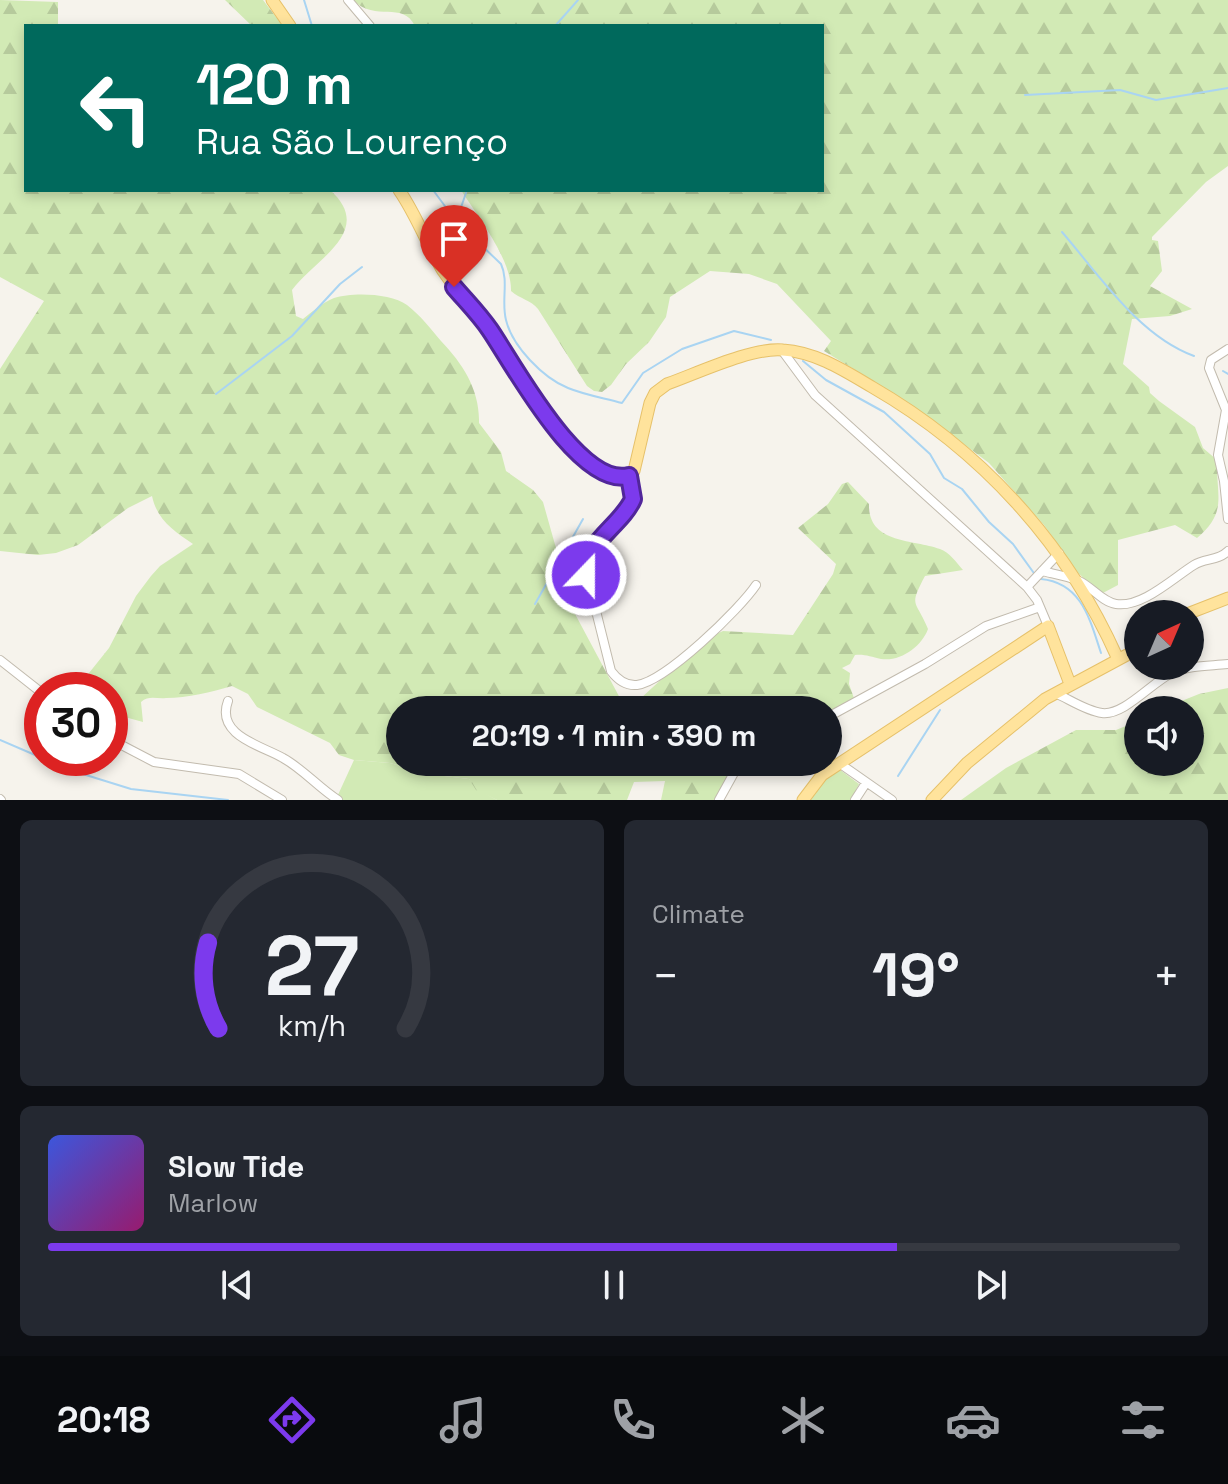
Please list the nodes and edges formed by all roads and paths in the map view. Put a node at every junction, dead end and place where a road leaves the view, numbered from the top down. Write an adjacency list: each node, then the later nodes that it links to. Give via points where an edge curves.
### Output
1 (272, 0): 3 (main road)
2 (348, 0): 4 (street)
3 (289, 24)
4 (368, 24)
5 (400, 192): 10 (main road, via 446,275 489,328 550,421 602,473)
6 (781, 349): 8 (street); 10 (main road, via 760,351 660,389 650,403 637,465); 13 (main road, via 840,368 944,434 1005,491)
7 (1228, 349): 11 (street, via 1211,360 1209,368 1226,410 1218,455)
8 (806, 387): 9 (street); 17 (street)
9 (797, 393)
10 (629, 476): 16 (street, via 629,508 585,567 614,676 637,685 660,675 745,602)
11 (1228, 519)
12 (1228, 551): 15 (street, via 1196,563 1167,586 1130,603 1114,604)
13 (1059, 553): 14 (street); 15 (main road)
14 (1038, 575): 15 (street); 17 (street)
15 (1076, 579): 26 (main road)
16 (756, 585)
17 (1027, 587): 20 (street)
18 (1228, 598): 21 (main road)
19 (1228, 605): 22 (main road)
20 (1040, 607): 23 (street); 33 (street, via 986,626)
21 (1204, 607)
22 (1204, 614)
23 (1048, 626): 30 (main road); 35 (main road)
24 (1124, 652): 26 (main road)
25 (1124, 654): 26 (main road)
26 (1117, 657): 30 (main road)
27 (0, 660): 29 (street)
28 (1228, 664): 31 (street, via 1171,673 1111,712)
29 (24, 679)
30 (1070, 684): 31 (main road)
31 (1054, 692): 46 (main road, via 967,763)
32 (228, 701): 41 (street, via 228,720 240,736 283,758)
33 (842, 709)
34 (128, 748): 40 (street, via 154,762 239,774)
35 (842, 761)
36 (842, 765): 39 (street)
37 (732, 776): 42 (street)
38 (821, 776): 43 (main road)
39 (866, 783): 44 (street); 45 (street)
40 (282, 800)
41 (338, 800)
42 (719, 800)
43 (803, 800)
44 (855, 800)
45 (892, 800)
46 (932, 800)

